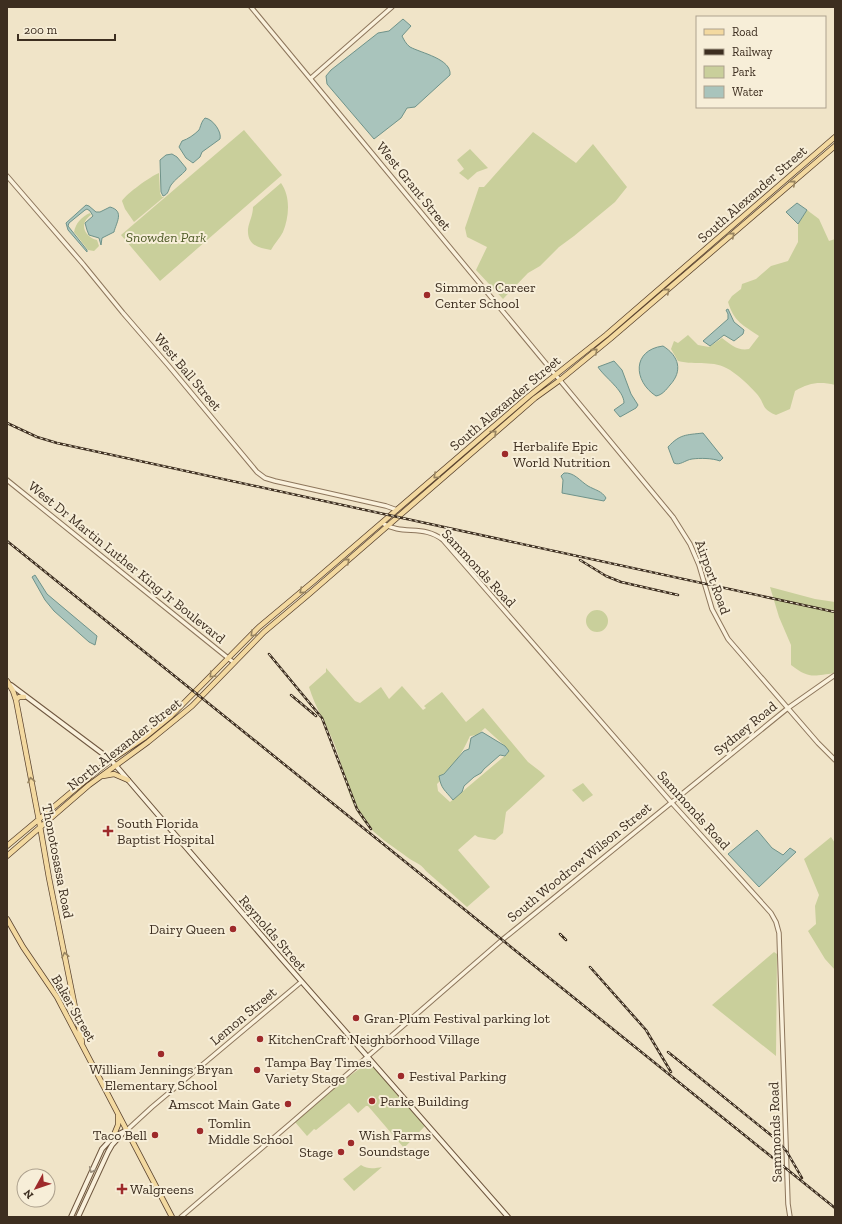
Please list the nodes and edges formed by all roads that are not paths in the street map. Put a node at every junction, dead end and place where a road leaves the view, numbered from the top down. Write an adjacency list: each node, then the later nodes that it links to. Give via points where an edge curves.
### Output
1 (251, 7): 3 (street, West Grant Street)
2 (392, 7): 3 (street)
3 (310, 78): 9 (street, West Grant Street)
4 (835, 138): 7 (main road, South Alexander Street)
5 (835, 146): 8 (main road, South Alexander Street, one-way to 5)
6 (7, 176): 18 (street, West Ball Street, via 257,472 275,481)
7 (647, 300): 8 (main road); 9 (main road, South Alexander Street)
8 (652, 304): 10 (main road, South Alexander Street, one-way to 8)
9 (556, 375): 10 (street, West Grant Street); 11 (main road, South Alexander Street)
10 (560, 380): 12 (main road, South Alexander Street); 30 (street, Airport Road, via 683,531 699,565 719,624 728,639)
11 (517, 406): 12 (main road); 13 (main road, South Alexander Street)
12 (521, 410): 14 (main road, South Alexander Street, one-way to 12)
13 (479, 439): 14 (main road); 15 (main road, South Alexander Street)
14 (483, 443): 16 (main road, South Alexander Street)
15 (446, 466): 16 (main road); 18 (main road, South Alexander Street, one-way to 18)
16 (450, 471): 20 (main road, South Alexander Street)
17 (7, 480): 21 (street, West Dr Martin Luther King Jr Boulevard)
18 (397, 510): 19 (main road, South Alexander Street)
19 (382, 523): 20 (street, Sammonds Road); 21 (main road, South Alexander Street, one-way to 21, via 259,627)
20 (387, 526): 22 (main road, South Alexander Street, one-way to 20); 36 (street, Sammonds Road, via 393,529 432,533 443,540)
21 (229, 658): 22 (street, West Dr Martin Luther King Jr Boulevard); 26 (main road, South Alexander Street, one-way to 26)
22 (233, 662): 27 (main road, South Alexander Street)
23 (835, 676): 30 (street, Sydney Road)
24 (7, 681): 25 (main road, Reynolds Street)
25 (11, 685): 28 (main road, Reynolds Street); 29 (main road, Thonotosassa Road)
26 (196, 692): 31 (main road, North Alexander Street, via 154,730)
27 (200, 696): 33 (main road, North Alexander Street, via 157,735)
28 (24, 697): 29 (main road); 31 (main road, Reynolds Street)
29 (16, 700): 37 (main road, Thonotosassa Road, one-way to 29)
30 (788, 708): 32 (street, Airport Road); 36 (street, Sydney Road)
31 (111, 760): 33 (main road, Reynolds Street); 37 (main road, North Alexander Street)
32 (835, 760)
33 (115, 765): 34 (main road, North Alexander Street); 35 (main road, Reynolds Street)
34 (98, 778): 35 (main road, via 114,774); 38 (main road, North Alexander Street)
35 (128, 780): 42 (main road, Reynolds Street)
36 (671, 802): 44 (street, South Woodrow Wilson Street, via 502,940); 56 (street, Sammonds Road, via 771,913 778,928)
37 (38, 818): 38 (main road, Thonotosassa Road); 39 (main road, North Alexander Street)
38 (40, 826): 40 (main road, North Alexander Street); 43 (main road, Thonotosassa Road, one-way to 38)
39 (7, 846)
40 (7, 856)
41 (7, 919): 43 (main road, Baker Street, via 58,997)
42 (301, 982): 44 (main road, Reynolds Street); 46 (street, Lemon Street)
43 (82, 1042): 45 (main road, Baker Street)
44 (367, 1056): 54 (street, South Woodrow Wilson Street); 55 (main road, Reynolds Street)
45 (118, 1113): 46 (main road, Baker Street); 47 (main road, via 118,1125)
46 (127, 1130): 47 (main road); 48 (main road); 53 (main road, Baker Street)
47 (113, 1137): 49 (main road)
48 (112, 1144): 49 (main road); 50 (main road)
49 (104, 1147): 50 (main road); 51 (main road, one-way to 51)
50 (104, 1160): 52 (main road)
51 (71, 1217)
52 (78, 1217)
53 (172, 1217)
54 (181, 1217)
55 (508, 1217)
56 (790, 1217)

